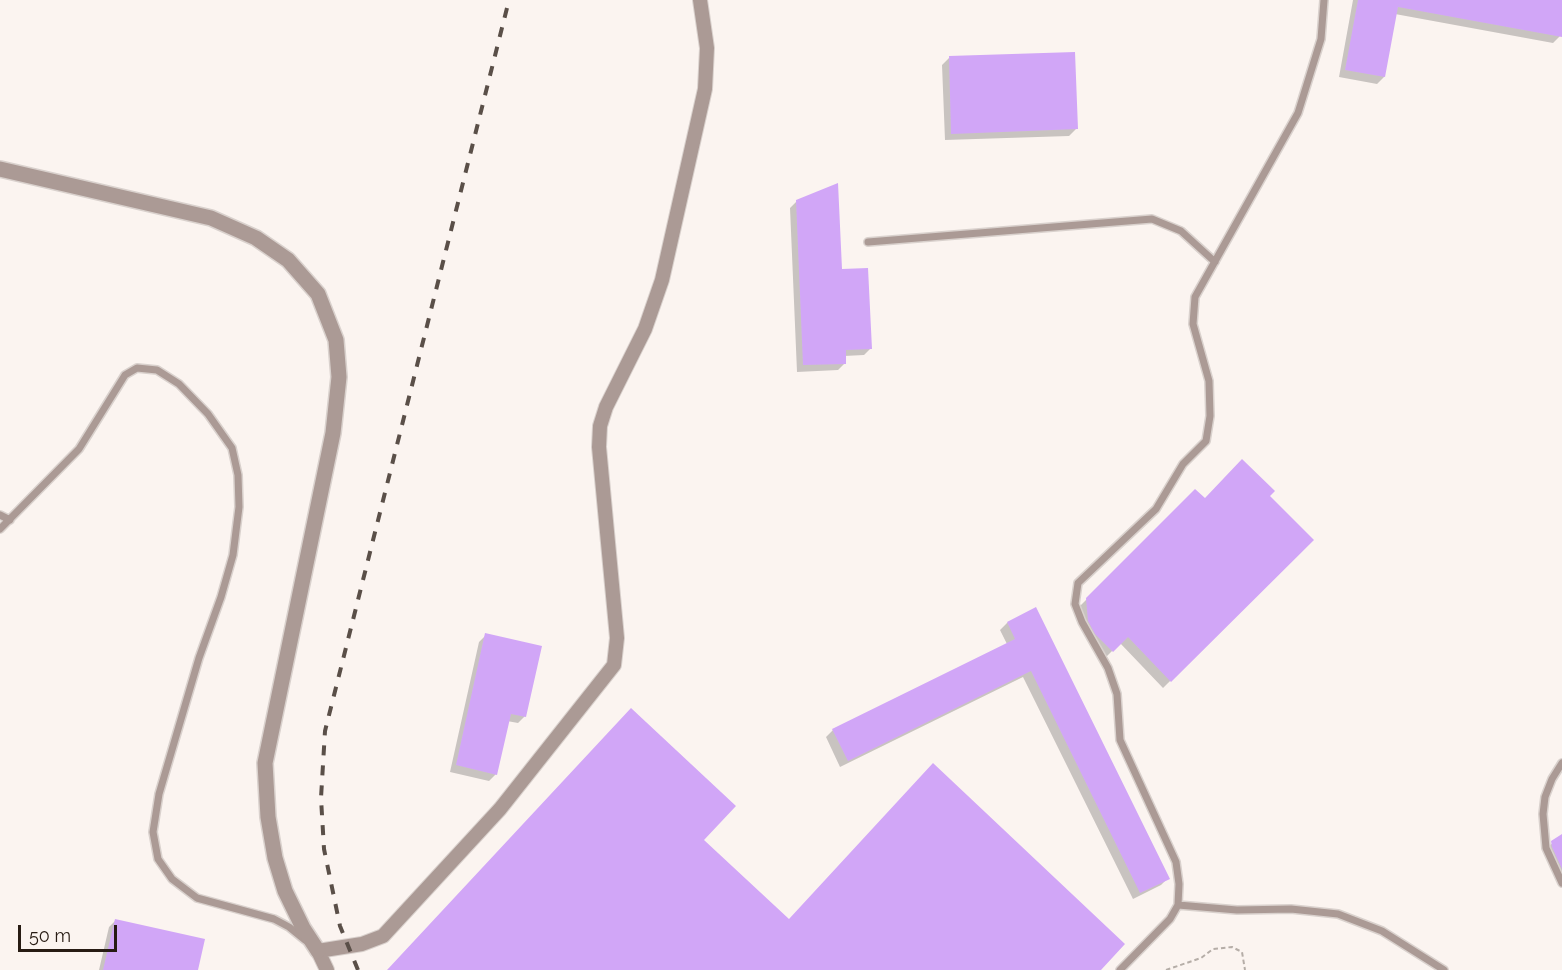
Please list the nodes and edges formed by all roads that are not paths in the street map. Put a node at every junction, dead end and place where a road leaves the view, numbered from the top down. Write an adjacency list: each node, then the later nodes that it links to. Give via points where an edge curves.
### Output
1 (700, 0): 12 (street, via 707,48 705,89 662,280 645,329 600,426 617,638 614,665 501,809 383,936 362,944)
2 (1324, 0): 5 (lane, via 1321,39 1298,113)
3 (0, 169): 12 (street, via 211,218 256,238 288,260 318,294 336,340 339,377 333,433 265,763 275,858 285,891)
4 (868, 242): 5 (lane, via 1152,219 1181,231)
5 (1215, 262): 11 (lane, via 1195,297 1192,324 1209,381 1206,441 1183,464 1156,509 1078,583 1075,604 1117,694 1120,740 1176,862)
6 (0, 515): 7 (lane)
7 (10, 520): 8 (lane); 12 (lane, via 79,449 125,375 137,368 157,370 179,384 208,414 232,448 239,507 233,555 159,794 153,831 158,859 172,879 197,898 274,919)
8 (0, 529)
9 (1562, 763): 10 (lane, via 1545,797 1543,814 1546,848)
10 (1562, 883)
11 (1178, 904): 14 (lane, via 1170,919); 15 (lane, via 1338,914 1382,931)
12 (318, 951): 13 (street)
13 (327, 970)
14 (1120, 970)
15 (1444, 970)

